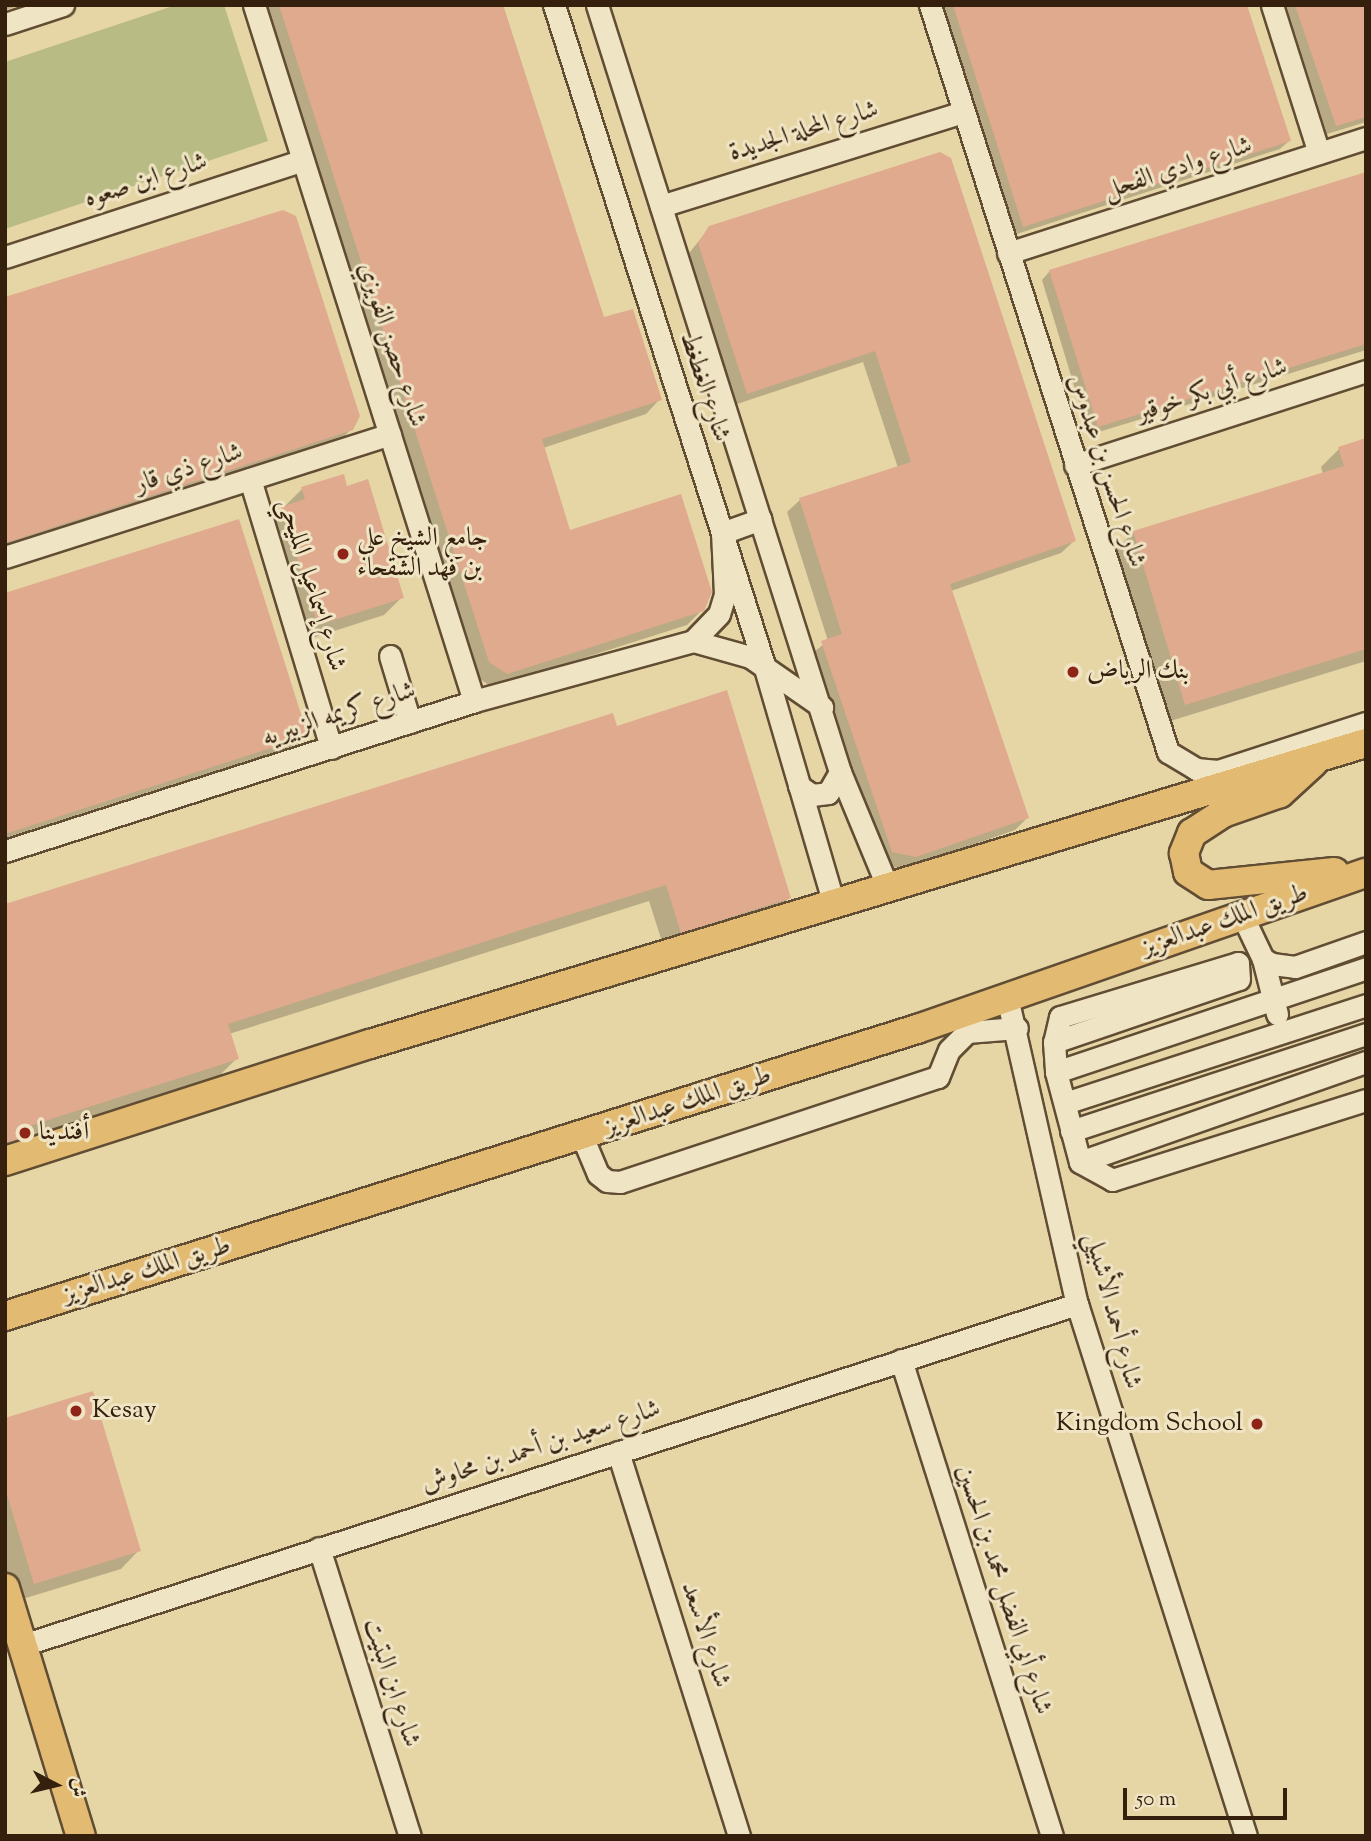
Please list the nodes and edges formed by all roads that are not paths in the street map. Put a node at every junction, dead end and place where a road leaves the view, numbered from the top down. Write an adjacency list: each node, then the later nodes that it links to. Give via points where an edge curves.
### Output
1 (63, 5): 7 (street)
2 (254, 5): 11 (street, شارع حصن الفويزي)
3 (554, 5): 20 (street, شارع الغطغط)
4 (597, 5): 12 (street, شارع الغطغط)
5 (930, 5): 8 (street, شارع الحسن بن عبدوس)
6 (1272, 5): 10 (street)
7 (5, 24)
8 (963, 112): 12 (street, شارع المحلة الجديدة); 13 (street, شارع الحسن بن عبدوس)
9 (1366, 138): 10 (street, شارع وادي الفحل)
10 (1319, 153): 13 (street, شارع وادي الفحل)
11 (303, 160): 14 (street, شارع ابن صعوه); 16 (street, شارع حصن الفويزي)
12 (661, 206): 19 (street, شارع الغطغط)
13 (1008, 253): 17 (street, شارع الحسن بن عبدوس)
14 (5, 257)
15 (1366, 371): 17 (street, شارع أبي بكر خوقير)
16 (390, 434): 18 (street, شارع ذي قار); 25 (street, شارع حصن الفويزي)
17 (1075, 465): 28 (street, شارع الحسن بن عبدوس, via 1160,733 1176,759 1196,769 1218,771)
18 (250, 479): 21 (street, شارع ذي قار); 30 (street, شارع إسماعيل المليحي)
19 (761, 519): 20 (street); 26 (street, شارع الغطغط)
20 (722, 533): 22 (street, via 725,594 719,614); 24 (street, شارع الغطغط)
21 (5, 557)
22 (693, 641): 24 (street, شارع كريمه الزبيريه, via 733,650); 25 (street, شارع كريمه الزبيريه)
23 (390, 656): 27 (street)
24 (764, 664): 26 (street, شارع كريمه الزبيريه); 33 (street, شارع الغطغط)
25 (474, 701): 27 (street, شارع كريمه الزبيريه)
26 (822, 707): 32 (street, شارع الغطغط)
27 (410, 722): 30 (street, شارع كريمه الزبيريه)
28 (1366, 723)
29 (1366, 743): 31 (main road)
30 (331, 748): 34 (street, شارع كريمه الزبيريه)
31 (1321, 757): 35 (main road, via 1280,793 1223,813 1192,833 1184,853 1188,872 1208,885 1235,886 1310,873); 36 (main road)
32 (840, 772): 33 (street, via 828,793 812,795); 36 (street, شارع الغطغط)
33 (799, 786): 37 (street, شارع الغطغط)
34 (5, 851)
35 (1366, 872): 38 (main road, طريق الملك عبدالعزيز)
36 (888, 888): 37 (main road)
37 (834, 905): 58 (main road, via 370,1044)
38 (1242, 915): 40 (street); 42 (main road, طريق الملك عبدالعزيز)
39 (1366, 942): 40 (street, via 1295,967)
40 (1263, 959): 43 (street)
41 (1366, 968): 43 (street)
42 (1007, 997): 45 (street, شارع أحمد الأشبيلي); 57 (main road, طريق الملك عبدالعزيز)
43 (1272, 1002): 46 (street); 51 (street)
44 (1366, 1005): 46 (street)
45 (1017, 1028): 57 (street, via 967,1032 949,1050 938,1077 620,1182 607,1181 598,1174); 60 (street, شارع أحمد الأشبيلي)
46 (1283, 1029): 49 (street); 54 (street)
47 (1366, 1034): 49 (street)
48 (1054, 1042): 48 (street, via 1060,1017 1238,963 1239,979); 51 (street)
49 (1294, 1055): 52 (street); 56 (street)
50 (1366, 1062): 52 (street)
51 (1056, 1072): 54 (street)
52 (1302, 1082): 55 (street); 59 (street)
53 (1366, 1100): 55 (street)
54 (1065, 1103): 56 (street)
55 (1315, 1117): 59 (street, via 1112,1180)
56 (1071, 1131): 59 (street)
57 (582, 1136): 61 (main road, طريق الملك عبدالعزيز)
58 (5, 1161)
59 (1080, 1162)
60 (1077, 1304): 62 (street, شارع سعيد بن أحمد بن محاوش); 71 (street, شارع أحمد الأشبيلي)
61 (5, 1316)
62 (901, 1360): 63 (street, شارع سعيد بن أحمد بن محاوش); 70 (street, شارع أبي الفضل محمد بن الحسين)
63 (618, 1452): 64 (street, شارع سعيد بن أحمد بن محاوش); 69 (street, شارع الأسعد)
64 (319, 1548): 66 (street, شارع سعيد بن أحمد بن محاوش); 68 (street, شارع ابن البتيت)
65 (5, 1588): 66 (main road)
66 (23, 1645): 67 (main road)
67 (76, 1831)
68 (410, 1836)
69 (739, 1836)
70 (1052, 1836)
71 (1246, 1836)

